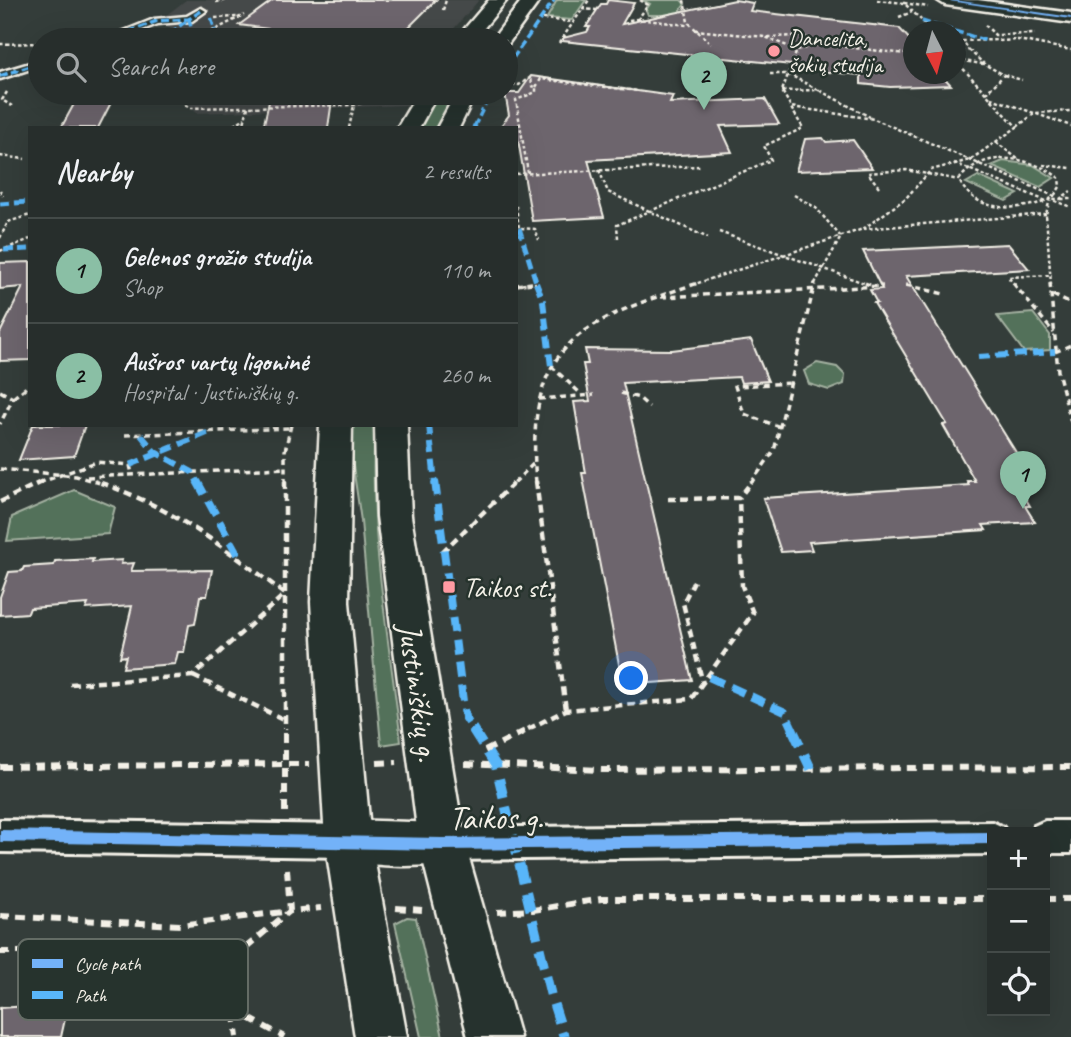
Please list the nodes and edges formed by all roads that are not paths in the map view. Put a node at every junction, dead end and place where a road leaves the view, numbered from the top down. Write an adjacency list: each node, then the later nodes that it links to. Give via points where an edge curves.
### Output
1 (498, 0): 7 (main road)
2 (531, 0): 8 (main road)
3 (945, 0): 5 (street)
4 (201, 11): 6 (street, via 189,19 157,20)
5 (1071, 18)
6 (137, 28)
7 (474, 28)
8 (510, 28)
9 (28, 67): 10 (street)
10 (0, 76)
11 (421, 105): 13 (main road)
12 (460, 105): 14 (main road)
13 (409, 126)
14 (449, 126)
15 (336, 427): 21 (main road, via 330,602)
16 (391, 427): 22 (main road, Justiniškių g., via 394,516)
17 (0, 836): 21 (street, Taikos g.)
18 (1050, 837): 19 (street)
19 (1071, 837)
20 (987, 838): 22 (street, Taikos g.)
21 (348, 841): 22 (street, Taikos g.); 23 (main road)
22 (442, 844): 24 (main road, Justiniškių g.)
23 (381, 1037)
24 (494, 1037)

